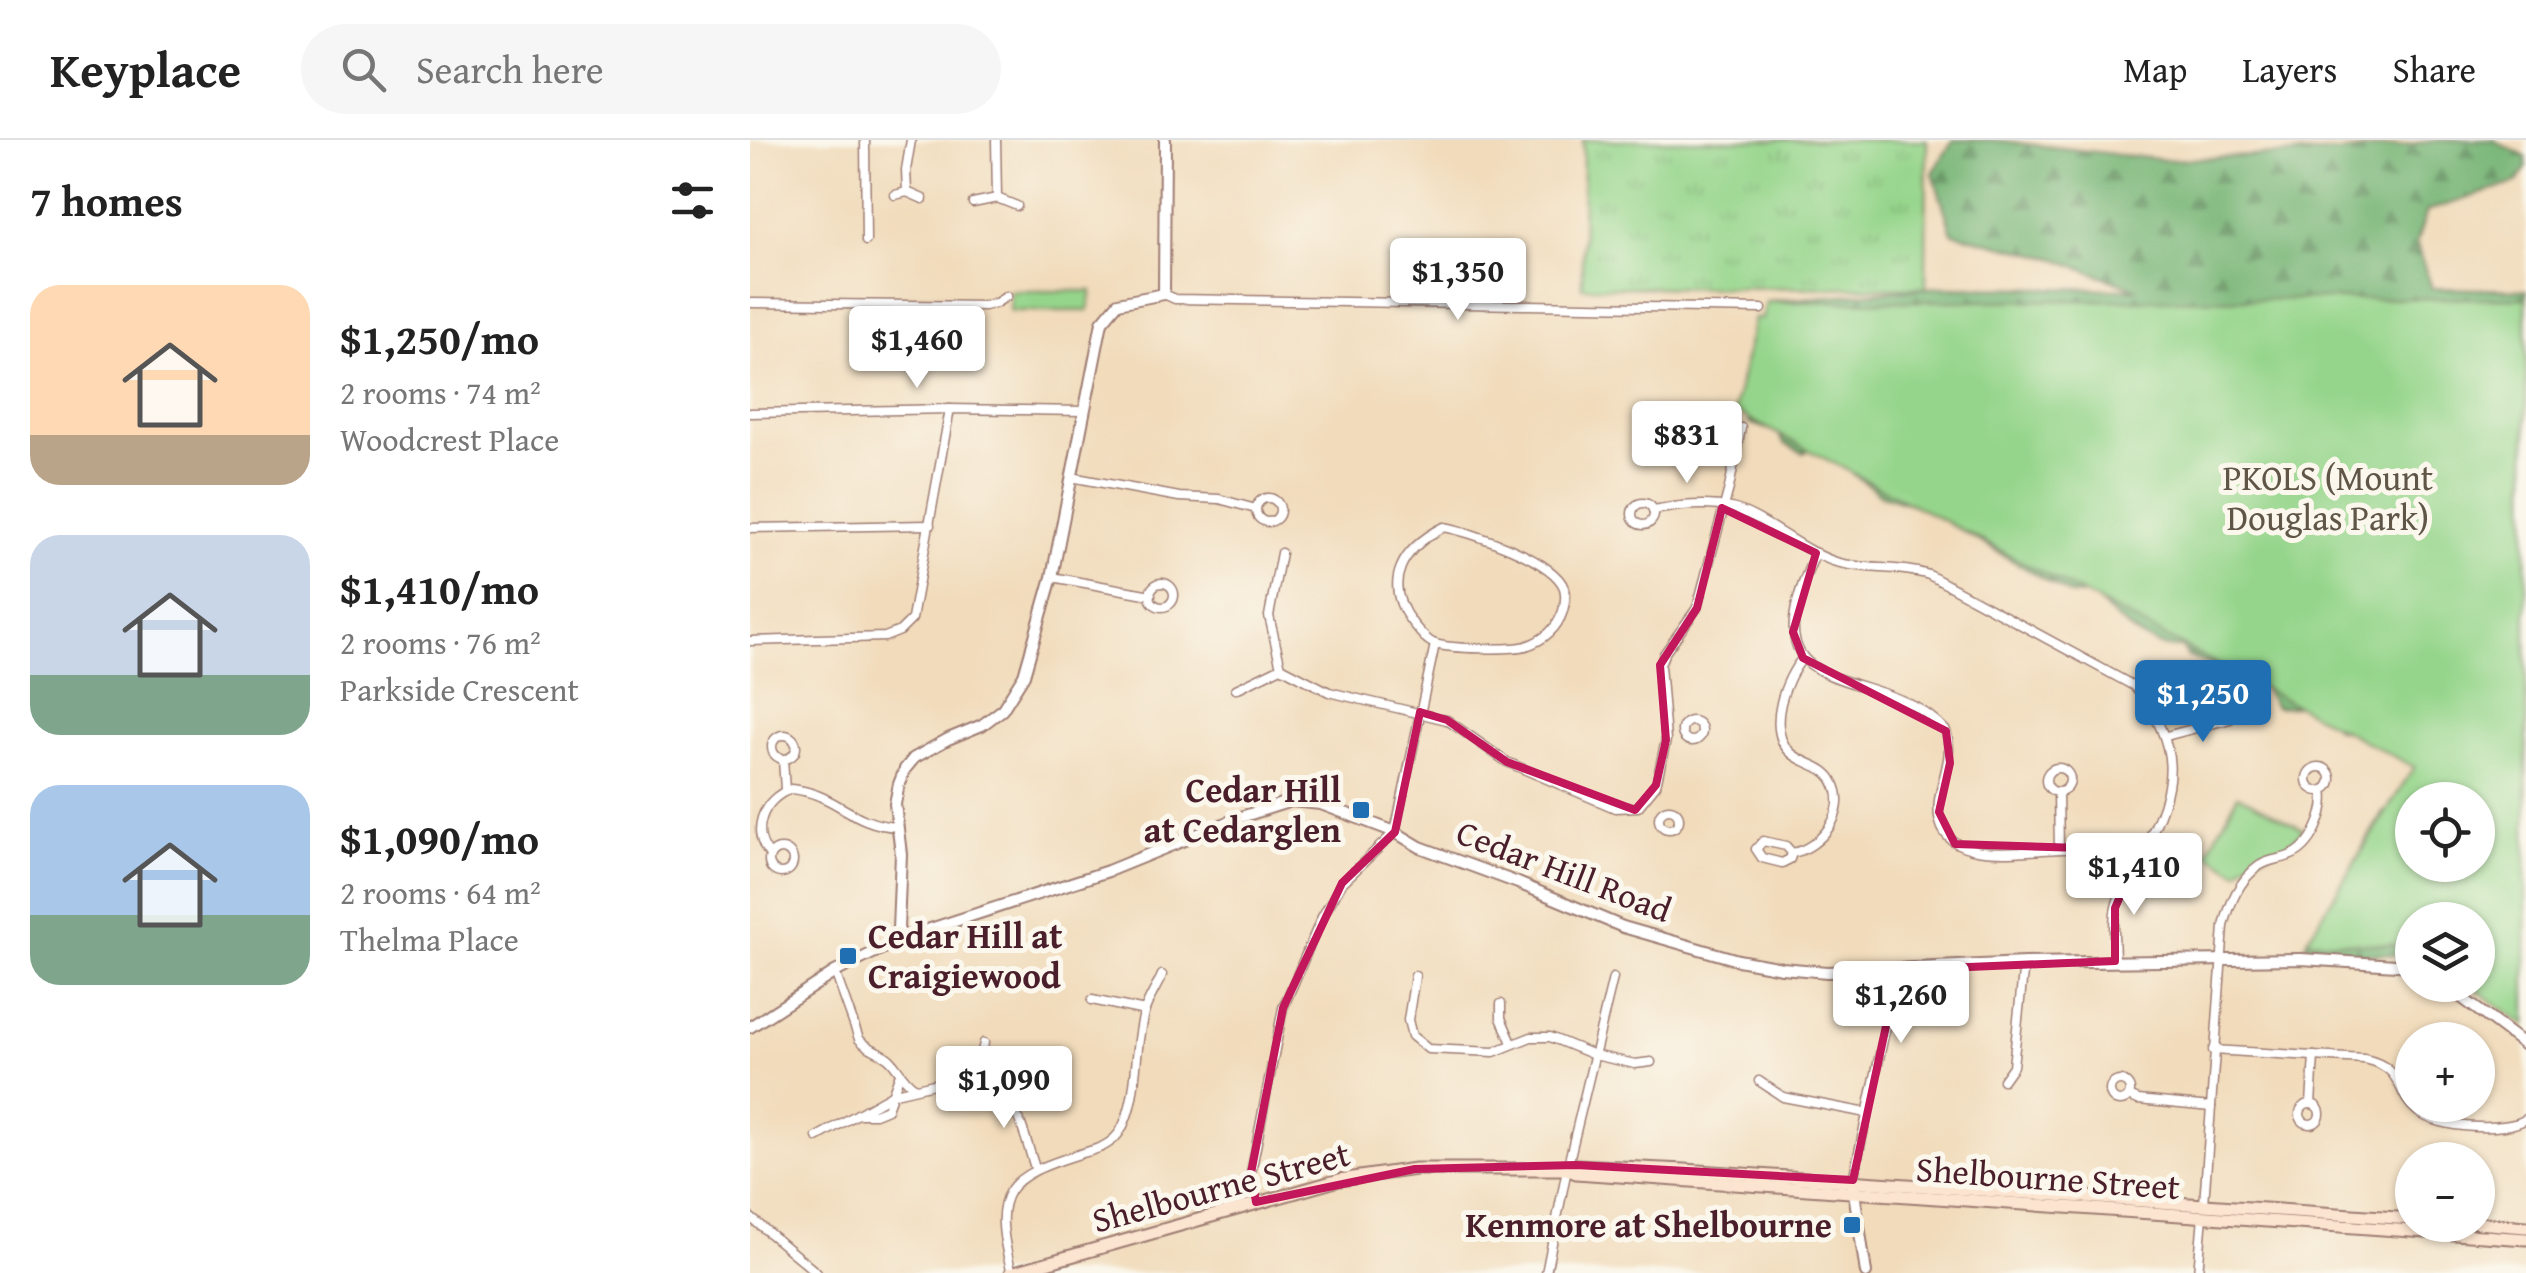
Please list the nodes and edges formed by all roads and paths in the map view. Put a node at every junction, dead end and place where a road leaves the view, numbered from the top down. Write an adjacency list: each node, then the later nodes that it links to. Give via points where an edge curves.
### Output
1 (865, 140): 11 (street)
2 (911, 140): 5 (street)
3 (996, 140): 7 (street)
4 (1165, 140): 12 (street)
5 (907, 192): 6 (street); 8 (street)
6 (896, 195)
7 (997, 198): 9 (street); 10 (street)
8 (923, 199)
9 (973, 203)
10 (1017, 206)
11 (866, 241)
12 (1164, 294): 15 (street); 17 (street, via 1118,304 1102,322)
13 (1007, 296): 14 (street, via 984,306)
14 (750, 303)
15 (1762, 309)
16 (950, 409): 17 (street); 18 (street); 24 (street)
17 (1083, 411): 20 (street)
18 (750, 413)
19 (1741, 428): 22 (street)
20 (1071, 477): 21 (street); 28 (street)
21 (1256, 508)
22 (1722, 508): 23 (street); 27 (street); 37 (street, via 1696,608 1660,664)
23 (1653, 510)
24 (930, 525): 25 (street); 30 (street, via 912,619 900,631)
25 (750, 528)
26 (1281, 553): 33 (street, via 1270,616)
27 (1816, 553): 32 (street, via 1792,632); 39 (street, via 1849,566 1912,569 1960,592 2134,686)
28 (1052, 578): 29 (street); 46 (street, via 1024,676 1009,702 982,726 914,758 898,784)
29 (1150, 595)
30 (750, 641)
31 (1435, 644): 31 (street, via 1514,650 1541,641 1559,622 1564,587 1549,570 1472,532 1444,527 1408,552 1397,591 1404,612); 35 (street)
32 (1803, 658): 48 (street, via 1928,715 1946,730 1950,763 1939,812 1955,844 1977,851); 49 (street, via 1786,688 1780,731 1790,752 1828,774 1837,800 1828,832)
33 (1281, 667): 34 (street); 35 (street, via 1329,692)
34 (1236, 689)
35 (1420, 712): 44 (street, via 1448,720 1508,762 1615,808); 47 (street)
36 (2230, 719): 39 (street)
37 (1666, 730): 38 (street); 44 (street, via 1656,785)
38 (1682, 730)
39 (2166, 736): 51 (street, via 2168,793)
40 (783, 759): 41 (street)
41 (784, 790): 46 (street, via 812,792 862,821); 50 (street, via 756,822)
42 (2323, 790): 53 (street, via 2323,815 2299,851 2260,865 2236,893)
43 (2058, 792): 48 (street)
44 (1645, 801): 45 (street)
45 (1661, 813)
46 (898, 827): 52 (street)
47 (1395, 832): 52 (street, Cedar Hill Road, via 1320,804 1279,803 1108,872); 57 (street, Cedar Hill Road, via 1623,927 1720,955 1827,972); 89 (street, via 1342,883 1283,1008 1251,1173)
48 (2059, 849): 51 (street, via 2090,850)
49 (1792, 853)
50 (770, 856)
51 (2131, 871): 54 (street, via 2115,908)
52 (903, 938): 58 (street, Cedar Hill Road)
53 (2221, 960): 54 (street, Cedar Hill Road); 56 (street, Cedar Hill Road); 70 (street)
54 (2115, 961): 55 (street, Cedar Hill Road)
55 (2024, 963): 57 (street, Cedar Hill Road); 75 (street, via 2014,1066)
56 (2395, 965)
57 (1898, 970): 83 (street)
58 (835, 972): 66 (street, Cedar Hill Road); 74 (street, via 859,1040 892,1061)
59 (1162, 975): 65 (street)
60 (1415, 976): 68 (street, via 1408,1020 1412,1036 1428,1049 1494,1052)
61 (1613, 978): 71 (street)
62 (1092, 1000): 65 (street)
63 (2468, 1002): 69 (street)
64 (1501, 1004): 68 (street)
65 (1145, 1011): 86 (street, via 1119,1134 1105,1147)
66 (750, 1027)
67 (984, 1043): 78 (street)
68 (1512, 1043): 71 (street, via 1550,1037)
69 (2526, 1046)
70 (2213, 1050): 72 (street); 82 (street)
71 (1594, 1055): 73 (street); 87 (street)
72 (2314, 1056): 81 (street); 84 (street, via 2381,1064 2428,1118 2501,1129)
73 (1652, 1062)
74 (899, 1076): 77 (street); 79 (street)
75 (2003, 1080)
76 (1759, 1082): 83 (street, via 1784,1097)
77 (914, 1088): 78 (street); 79 (street)
78 (974, 1089): 86 (street, via 998,1094 1018,1112)
79 (895, 1093): 85 (street)
80 (2129, 1096): 82 (street)
81 (2311, 1104)
82 (2211, 1107): 90 (street)
83 (1867, 1113): 88 (street)
84 (2526, 1119)
85 (816, 1138)
86 (1035, 1168): 97 (street, via 1016,1180 1006,1202 1001,1230)
87 (1567, 1168): 88 (main road, Shelbourne Street); 89 (main road, Shelbourne Street, via 1381,1172); 98 (street)
88 (1853, 1186): 90 (main road, Shelbourne Street); 99 (street)
89 (1256, 1202): 97 (main road, Shelbourne Street)
90 (2203, 1210): 92 (main road, Shelbourne Street); 95 (main road, Shelbourne Street); 100 (street)
91 (750, 1217): 96 (street)
92 (2395, 1218)
93 (2495, 1224): 94 (main road)
94 (2526, 1227)
95 (2526, 1239)
96 (817, 1273)
97 (1012, 1273)
98 (1546, 1273)
99 (1866, 1273)
100 (2198, 1273)

